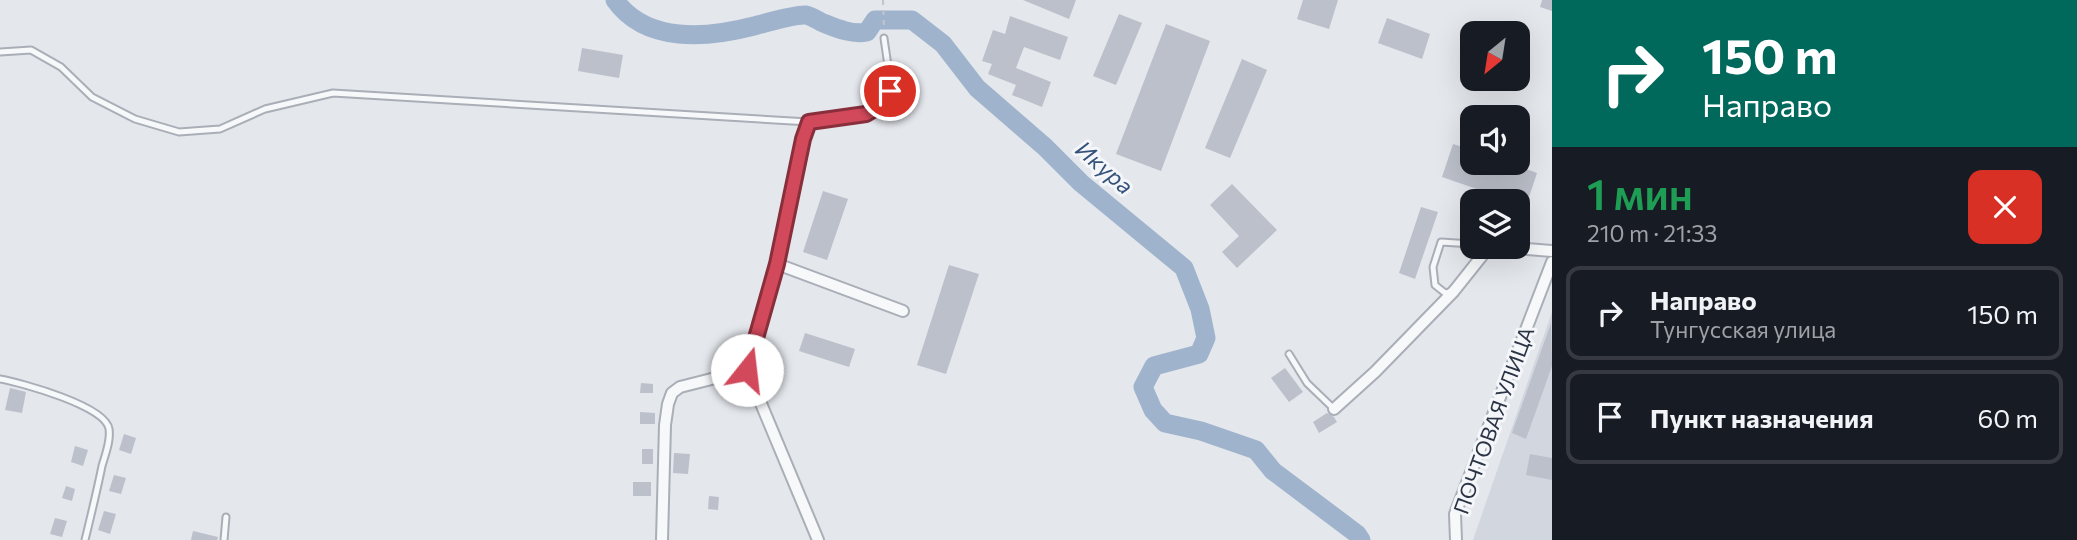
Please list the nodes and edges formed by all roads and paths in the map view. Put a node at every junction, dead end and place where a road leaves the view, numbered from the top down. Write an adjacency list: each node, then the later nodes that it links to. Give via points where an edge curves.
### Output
1 (883, 0): 2 (path)
2 (884, 38): 4 (lane, via 890,91 883,104 866,114)
3 (0, 52): 4 (lane, via 31,50 61,67 92,97 135,119 179,132 220,129 265,109 332,93)
4 (809, 122): 10 (street)
5 (1460, 243): 11 (lane, via 1441,242 1433,267 1435,285 1445,293)
6 (1530, 249): 7 (street)
7 (1552, 251)
8 (1479, 259): 11 (street)
9 (1552, 262): 22 (street, ПОЧТОВАЯ УЛИЦА, via 1455,514)
10 (777, 264): 12 (street); 14 (street)
11 (1454, 291): 16 (street)
12 (903, 311)
13 (1289, 354): 16 (lane, via 1307,383)
14 (747, 370): 20 (street, via 672,393 665,425); 21 (street)
15 (0, 379): 18 (lane, via 91,409 104,418 109,428 107,447)
16 (1334, 408)
17 (226, 517): 19 (lane)
18 (85, 540)
19 (224, 540)
20 (662, 540)
21 (818, 540)
22 (1456, 540)

